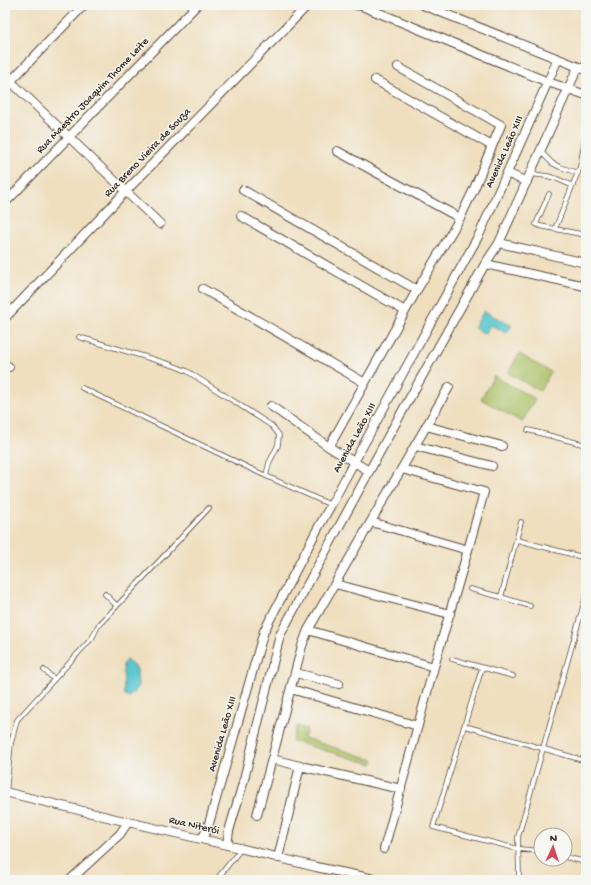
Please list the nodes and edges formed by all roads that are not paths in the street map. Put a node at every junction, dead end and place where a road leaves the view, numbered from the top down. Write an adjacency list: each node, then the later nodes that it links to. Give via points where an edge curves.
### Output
1 (84, 5): 10 (street)
2 (197, 5): 15 (street, Rua Maestro Joaquim Thome Leite)
3 (308, 5): 25 (street, Rua Breno Vieira de Souza)
4 (360, 5): 11 (street)
5 (423, 5): 6 (street)
6 (558, 59): 8 (street); 11 (street, Avenida Leão XIII)
7 (398, 67): 16 (street, via 501,125)
8 (582, 68): 12 (street)
9 (375, 80): 16 (street)
10 (7, 82): 15 (street)
11 (548, 82): 12 (street); 20 (street, Avenida Leão XIII)
12 (568, 89): 13 (street); 18 (street)
13 (586, 95)
14 (586, 132): 19 (lane)
15 (68, 137): 25 (street); 27 (street, Rua Maestro Joaquim Thome Leite)
16 (492, 146): 29 (street)
17 (337, 151): 29 (street)
18 (540, 151): 21 (lane, via 552,163); 22 (street)
19 (584, 157): 21 (lane)
20 (507, 173): 22 (street); 52 (street, Avenida Leão XIII, via 480,233)
21 (578, 173): 23 (lane)
22 (528, 178): 23 (lane, via 551,177); 33 (street)
23 (573, 186): 31 (lane)
24 (243, 190): 38 (street)
25 (126, 191): 30 (street); 40 (street, Rua Breno Vieira de Souza)
26 (549, 194): 31 (lane, via 536,224)
27 (5, 203)
28 (241, 216): 39 (street)
29 (460, 218): 38 (street)
30 (160, 224)
31 (555, 228): 32 (lane)
32 (586, 235)
33 (498, 243): 34 (street); 35 (street)
34 (586, 263)
35 (485, 264): 36 (street, via 585,286); 55 (street)
36 (586, 284)
37 (203, 289): 42 (street)
38 (417, 290): 39 (street)
39 (406, 311): 42 (street)
40 (5, 318)
41 (78, 337): 56 (lane, via 187,370 272,426 279,435 278,445)
42 (365, 383): 51 (street)
43 (449, 387): 46 (street)
44 (82, 388): 56 (lane)
45 (271, 406): 51 (street)
46 (426, 426): 49 (street); 50 (street)
47 (528, 430): 48 (lane)
48 (586, 445)
49 (415, 446): 53 (street); 54 (street)
50 (502, 446)
51 (330, 447): 52 (street)
52 (354, 462): 55 (street); 57 (street, Avenida Leão XIII)
53 (492, 466)
54 (402, 469): 59 (street); 62 (street, via 484,492)
55 (369, 471): 95 (street, via 280,636)
56 (266, 476): 57 (lane)
57 (332, 505): 94 (street, Avenida Leão XIII, via 264,631 208,827)
58 (209, 508): 69 (lane)
59 (371, 522): 62 (street); 64 (street)
60 (521, 522): 61 (lane)
61 (517, 540): 63 (lane); 68 (lane)
62 (468, 550): 71 (street)
63 (586, 558)
64 (335, 584): 71 (street); 72 (street)
65 (470, 589): 68 (lane)
66 (105, 594): 69 (lane)
67 (586, 596): 86 (lane)
68 (502, 597): 70 (lane)
69 (117, 606): 79 (lane)
70 (530, 606)
71 (450, 614): 74 (street)
72 (308, 630): 74 (street); 77 (street)
73 (452, 659): 75 (lane)
74 (434, 667): 82 (street)
75 (482, 668): 78 (lane); 83 (lane)
76 (44, 670): 79 (lane)
77 (296, 673): 80 (street); 81 (street)
78 (513, 676)
79 (54, 679): 85 (lane, via 17,720)
80 (339, 684)
81 (291, 689): 82 (street); 87 (street)
82 (418, 726): 90 (street)
83 (465, 726): 86 (lane); 98 (lane, via 434,827)
84 (5, 742): 85 (lane)
85 (11, 743): 91 (lane)
86 (543, 748): 88 (lane); 98 (lane, via 518,836)
87 (272, 759): 89 (street); 92 (street)
88 (586, 761)
89 (300, 766): 90 (street); 100 (street)
90 (401, 789): 97 (street)
91 (5, 792): 93 (street, Rua Niterói)
92 (257, 815)
93 (128, 822): 94 (street, Rua Niterói); 103 (street, via 120,834)
94 (202, 839): 95 (street, Rua Niterói)
95 (227, 845): 96 (street, Rua Niterói)
96 (242, 849): 100 (street, Rua Niterói); 104 (lane)
97 (384, 849)
98 (518, 849): 99 (lane); 106 (lane)
99 (533, 850)
100 (278, 858): 105 (street, Rua Niterói)
101 (573, 859): 102 (lane)
102 (586, 862)
103 (70, 880)
104 (216, 880)
105 (379, 880)
106 (518, 880)

